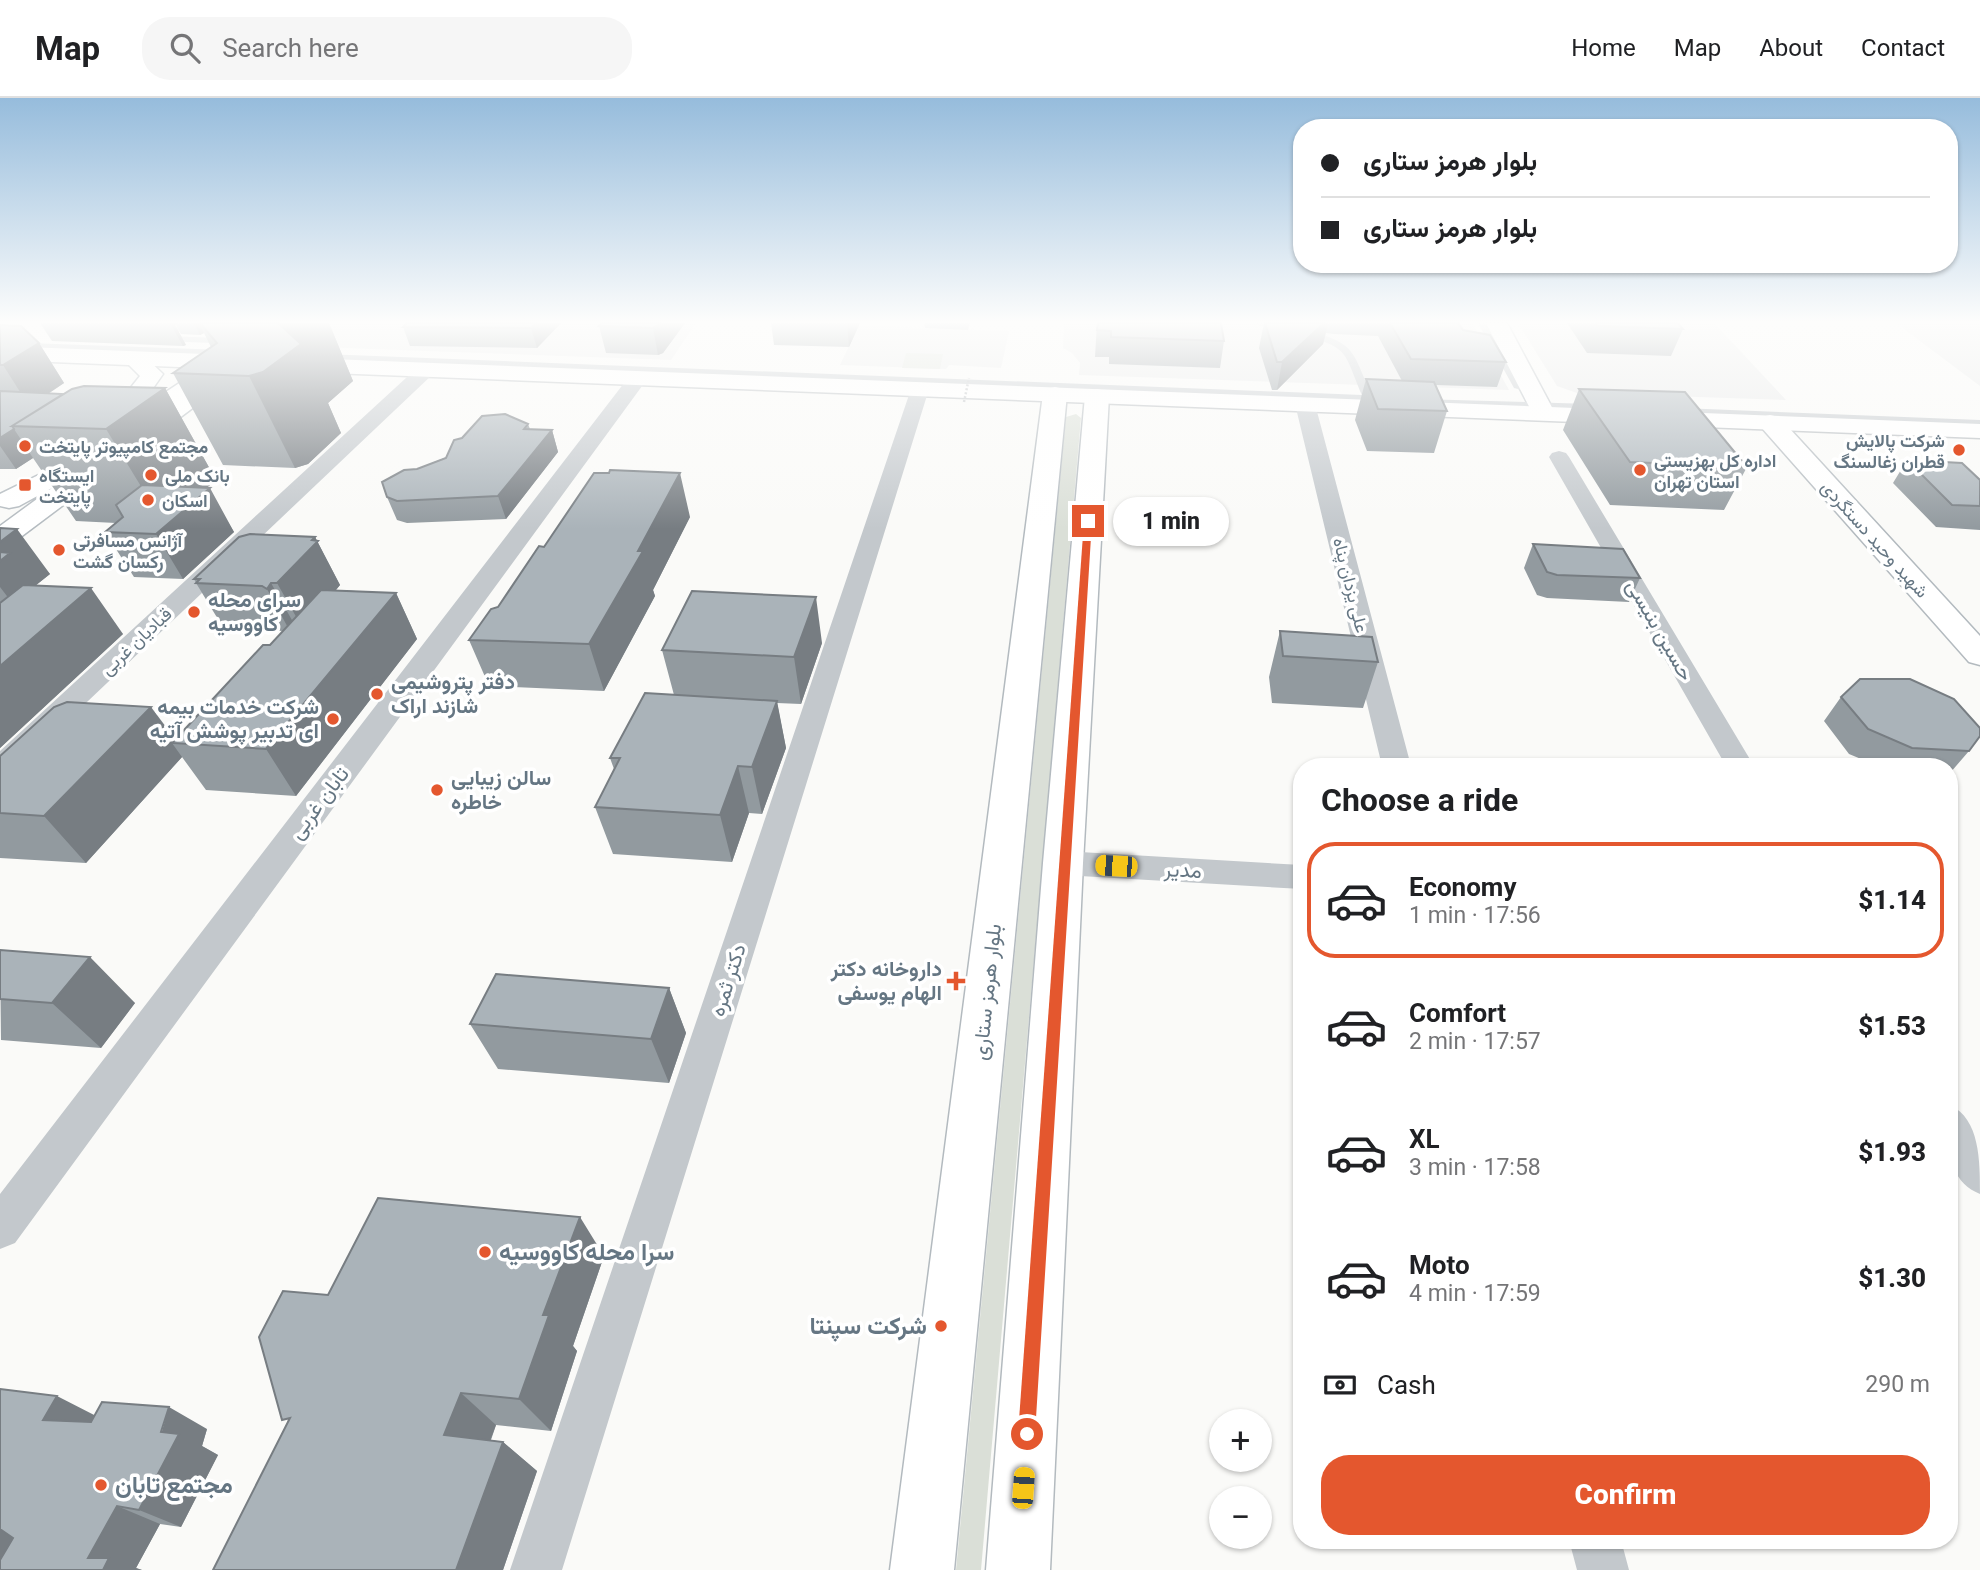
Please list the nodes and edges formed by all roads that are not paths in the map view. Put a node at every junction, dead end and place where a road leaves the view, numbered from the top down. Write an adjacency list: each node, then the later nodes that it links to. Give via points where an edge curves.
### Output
1 (140, 392): 20 (main road)
2 (159, 392): 20 (main road)
3 (180, 392): 23 (main road, via 72,468)
4 (202, 392): 24 (main road)
5 (223, 392): 24 (main road, via 78,496)
6 (403, 392): 29 (street, قبادیان غربی)
7 (628, 392): 34 (street, تابان غربی)
8 (919, 392): 36 (street, دکتر ثمره)
9 (944, 392): 14 (main road)
10 (1109, 392): 13 (lane)
11 (1366, 392): 13 (lane)
12 (1532, 392): 17 (main road)
13 (1371, 403): 15 (main road); 17 (main road)
14 (1054, 404): 16 (main road, via 1073,411); 37 (main road, بلوار هرمز ستاری)
15 (1305, 404): 16 (main road); 27 (street, علی یزدان پناه)
16 (1096, 406): 30 (main road)
17 (1541, 409): 18 (main road); 19 (lane)
18 (1770, 422): 21 (main road); 26 (main road, شهید وحید دستگردی)
19 (1980, 422)
20 (114, 424): 23 (main road)
21 (1980, 431)
22 (1559, 457): 28 (street, حسین بنیسی)
23 (5, 504)
24 (21, 524): 25 (main road)
25 (0, 539)
26 (1980, 655)
27 (1395, 758)
28 (1736, 758)
29 (0, 768)
30 (1063, 863): 31 (street, مدیر); 38 (main road)
31 (1293, 876)
32 (1958, 1137): 33 (street)
33 (1980, 1175)
34 (0, 1228)
35 (1597, 1549): 39 (street)
36 (536, 1570)
37 (922, 1570)
38 (1018, 1570)
39 (1603, 1570)

